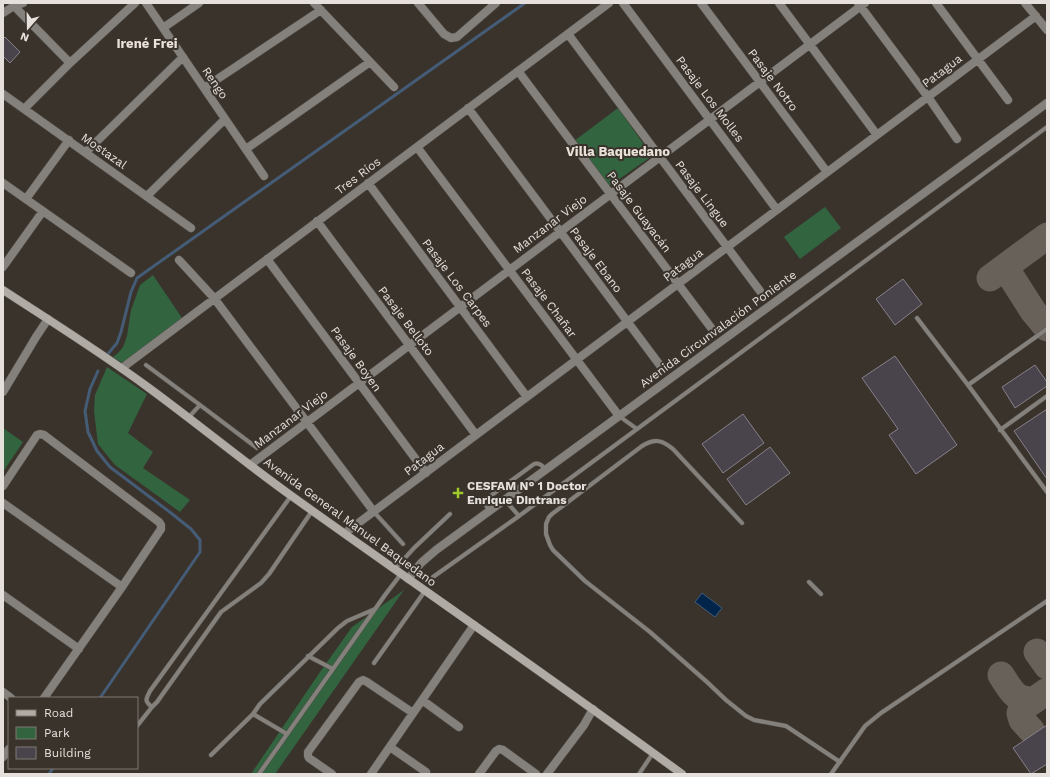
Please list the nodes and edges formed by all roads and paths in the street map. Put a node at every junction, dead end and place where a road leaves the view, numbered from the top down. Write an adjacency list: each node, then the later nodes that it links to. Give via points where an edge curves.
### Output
1 (23, 3): 15 (street)
2 (135, 3): 26 (street)
3 (146, 3): 19 (street, Rengo)
4 (199, 3): 19 (street)
5 (314, 3): 17 (street)
6 (418, 3): 14 (street, via 444,34 451,38 456,37)
7 (609, 3): 21 (street, Tres Ríos)
8 (623, 3): 38 (street, Pasaje Los Molles)
9 (701, 3): 28 (street, Pasaje Notro)
10 (779, 3): 22 (street)
11 (936, 3): 24 (street)
12 (1025, 3): 18 (street)
13 (861, 4): 22 (street, Manzanar Viejo); 32 (street)
14 (490, 5)
15 (14, 6): 16 (street); 26 (street)
16 (4, 10)
17 (321, 10): 25 (street); 30 (street)
18 (1036, 16): 20 (street); 24 (street, Patagua)
19 (163, 28): 23 (street, Rengo)
20 (1047, 30)
21 (568, 34): 27 (street, Tres Ríos); 46 (street, Pasaje Lingue)
22 (810, 44): 28 (street, Manzanar Viejo); 40 (street)
23 (183, 57): 30 (street, Rengo); 45 (street)
24 (978, 59): 32 (street, Patagua); 33 (street)
25 (370, 62): 29 (street); 44 (street)
26 (70, 63): 36 (street)
27 (518, 71): 35 (street, Tres Ríos); 51 (street, Pasaje Guayacán)
28 (760, 82): 38 (street, Manzanar Viejo); 47 (street, Pasaje Notro)
29 (394, 87)
30 (204, 88): 37 (street, Rengo)
31 (3, 94): 36 (street, Mostazal)
32 (928, 97): 40 (street, Patagua); 41 (street)
33 (1008, 100)
34 (1047, 103): 86 (street, Avenida Circunvalación Poniente)
35 (468, 108): 43 (street, Tres Ríos); 58 (street, Pasaje Ebano)
36 (24, 109): 42 (street, Mostazal)
37 (225, 119): 44 (street, Rengo); 52 (street)
38 (710, 120): 46 (street, Manzanar Viejo); 54 (street, Pasaje Los Molles)
39 (1047, 127): 89 (lane)
40 (877, 135): 47 (street, Patagua)
41 (957, 139)
42 (68, 140): 45 (street, Mostazal); 53 (street)
43 (417, 147): 50 (street, Tres Ríos); 63 (street, Pasaje Chañar)
44 (246, 149): 48 (street, Rengo)
45 (86, 152): 52 (street, Mostazal)
46 (660, 157): 51 (street, Manzanar Viejo); 59 (street, Pasaje Lingue)
47 (827, 172): 54 (street, Patagua)
48 (264, 176)
49 (3, 183): 53 (street)
50 (368, 184): 56 (street, Tres Ríos); 69 (street, Pasaje Los Carpes)
51 (610, 194): 58 (street, Manzanar Viejo); 65 (street, Pasaje Guayacán)
52 (147, 196): 57 (street, Mostazal)
53 (26, 199): 55 (street)
54 (777, 210): 59 (street, Patagua)
55 (43, 212): 62 (street); 64 (street)
56 (317, 222): 60 (street, Tres Ríos); 75 (street, Pasaje Belloto)
57 (191, 228)
58 (560, 232): 63 (street, Manzanar Viejo); 72 (street, Pasaje Ebano)
59 (727, 247): 65 (street, Patagua); 67 (street, Pasaje Lingue)
60 (267, 259): 68 (street, Tres Ríos); 80 (street, Pasaje Boyen)
61 (179, 260): 68 (street)
62 (3, 267)
63 (510, 270): 69 (street, Manzanar Viejo); 76 (street, Pasaje Chañar)
64 (130, 273)
65 (678, 284): 72 (street, Patagua); 73 (street, Pasaje Guayacán)
66 (3, 290): 71 (main road, Avenida General Manuel Baquedano)
67 (760, 291)
68 (214, 298): 78 (street, Tres Ríos); 88 (street)
69 (460, 307): 75 (street, Manzanar Viejo); 84 (street, Pasaje Los Carpes)
70 (918, 318): 81 (lane)
71 (48, 319): 78 (main road, Avenida General Manuel Baquedano); 82 (street)
72 (627, 322): 76 (street, Patagua); 79 (street, Pasaje Ebano)
73 (712, 329)
74 (1047, 329): 81 (lane)
75 (409, 345): 80 (street, Manzanar Viejo); 91 (street, Pasaje Belloto)
76 (577, 360): 84 (street, Patagua); 86 (street, Pasaje Chañar)
77 (146, 365): 85 (lane)
78 (122, 368): 87 (main road, Avenida General Manuel Baquedano)
79 (662, 368)
80 (359, 383): 88 (street, Manzanar Viejo); 95 (street, Pasaje Boyen)
81 (968, 385): 90 (lane)
82 (3, 392)
83 (1047, 396): 90 (lane)
84 (527, 397): 91 (street, Patagua)
85 (200, 405): 87 (lane); 92 (lane)
86 (619, 416): 89 (lane); 94 (street, Avenida Circunvalación Poniente)
87 (188, 418): 93 (main road, Avenida General Manuel Baquedano)
88 (307, 422): 93 (street, Manzanar Viejo); 103 (street)
89 (637, 429): 105 (lane)
90 (1000, 430): 97 (lane)
91 (476, 435): 95 (street, Patagua)
92 (257, 448)
93 (250, 465): 98 (main road, Avenida General Manuel Baquedano)
94 (546, 470): 99 (street, Avenida Circunvalación Poniente); 102 (lane, via 539,464 534,464 486,500 484,503)
95 (426, 473): 103 (street, Patagua)
96 (3, 486): 112 (street, via 40,434 160,522 161,529)
97 (1047, 492)
98 (291, 495): 101 (main road, Avenida General Manuel Baquedano); 125 (lane, via 150,691 146,699 147,704)
99 (504, 500): 102 (street, Avenida Circunvalación Poniente); 105 (lane)
100 (3, 503): 112 (street)
101 (312, 510): 107 (main road, Avenida General Manuel Baquedano); 125 (lane, via 269,574 261,583 221,612)
102 (489, 511): 109 (street, Avenida Circunvalación Poniente, via 421,563)
103 (374, 512): 107 (street, Patagua); 108 (lane)
104 (450, 514): 109 (lane, via 414,548)
105 (519, 516): 110 (lane)
106 (742, 523): 135 (lane, via 673,449 666,444 653,441 642,446 552,514 547,521 546,529 553,550 585,581 650,632 746,716 786,726)
107 (344, 533): 109 (main road, Avenida General Manuel Baquedano)
108 (403, 544)
109 (402, 574): 113 (main road, Avenida General Manuel Baquedano); 117 (lane)
110 (433, 577)
111 (809, 582): 114 (lane)
112 (122, 587): 119 (street)
113 (425, 591): 118 (main road, Avenida General Manuel Baquedano); 121 (lane)
114 (821, 594)
115 (3, 595): 119 (street)
116 (1047, 601): 135 (lane, via 881,713 865,726)
117 (375, 609): 120 (lane, via 347,621); 122 (lane)
118 (474, 625): 124 (street); 126 (main road, Avenida General Manuel Baquedano)
119 (79, 648): 123 (street)
120 (308, 656): 122 (lane); 128 (lane)
121 (374, 663)
122 (333, 669): 131 (lane)
123 (45, 697)
124 (422, 700): 127 (street); 130 (street)
125 (152, 707): 129 (lane)
126 (593, 709): 133 (main road, Avenida General Manuel Baquedano); 142 (street)
127 (413, 713): 132 (street); 138 (street, via 367,682 359,682 308,752 309,758)
128 (253, 714): 131 (lane); 134 (lane)
129 (138, 725)
130 (459, 727)
131 (287, 734): 137 (lane)
132 (390, 747): 136 (street); 139 (street)
133 (654, 753): 143 (lane); 144 (main road, Avenida General Manuel Baquedano)
134 (211, 755)
135 (840, 762): 145 (lane)
136 (426, 772)
137 (260, 774)
138 (332, 774)
139 (371, 774)
140 (480, 774): 141 (street, via 499,749)
141 (536, 774)
142 (547, 774)
143 (639, 774)
144 (682, 774)
145 (831, 774)

